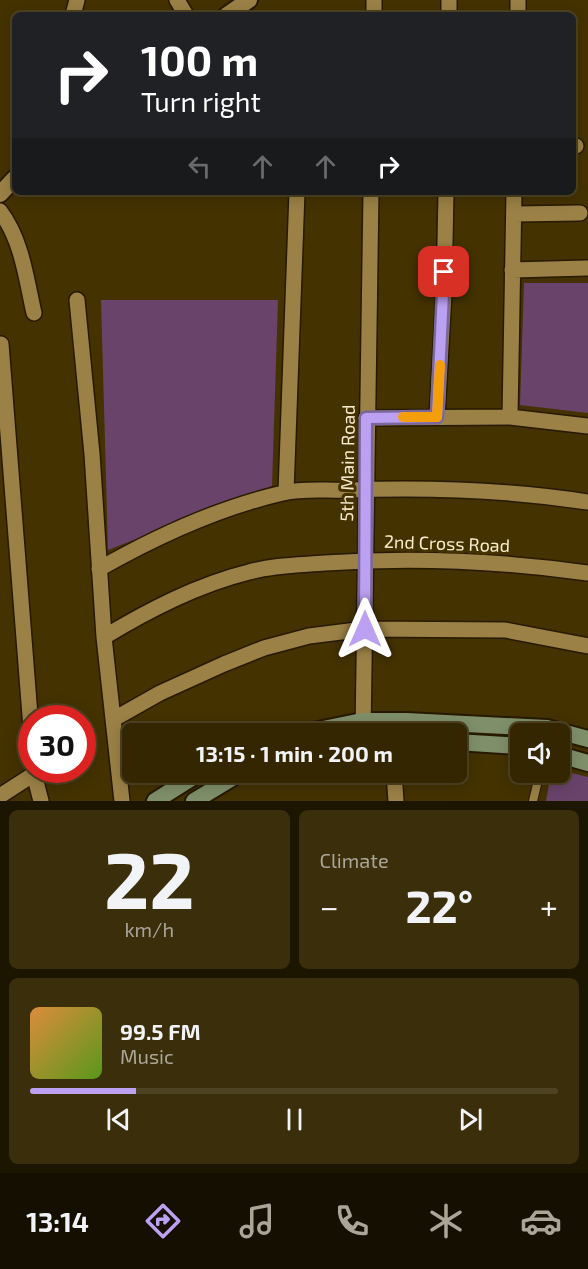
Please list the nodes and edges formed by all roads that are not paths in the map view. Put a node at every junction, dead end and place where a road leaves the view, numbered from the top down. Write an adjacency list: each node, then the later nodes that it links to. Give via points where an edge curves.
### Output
1 (249, 0): 2 (street)
2 (231, 12)
3 (12, 181): 4 (street)
4 (0, 194)
5 (297, 195): 22 (street)
6 (371, 195): 19 (street, 5th Main Road)
7 (446, 195): 17 (street)
8 (514, 195): 11 (street)
9 (0, 212): 15 (street, via 10,224 23,262)
10 (580, 213): 11 (street)
11 (514, 214): 13 (street)
12 (587, 268): 13 (street)
13 (512, 270): 18 (street)
14 (77, 300): 25 (street)
15 (34, 313)
16 (1, 344): 30 (street)
17 (437, 417): 18 (street); 19 (street)
18 (510, 417): 20 (street)
19 (366, 418): 21 (street, 5th Main Road)
20 (588, 426)
21 (366, 489): 22 (street); 23 (street, via 426,489); 24 (street, 5th Main Road)
22 (286, 492): 25 (street, via 210,514)
23 (588, 502)
24 (365, 560): 26 (street, 2nd Cross Road, via 423,560); 27 (street, 5th Main Road); 28 (street, 2nd Cross Road, via 250,571 143,613)
25 (99, 569): 28 (street)
26 (588, 573)
27 (365, 629): 29 (street, via 505,630); 31 (street, via 309,636 264,648 160,693); 32 (street, 5th Main Road)
28 (104, 637): 31 (street)
29 (588, 646)
30 (29, 705)
31 (114, 719): 47 (street)
32 (362, 723)
33 (467, 728): 34 (main road, via 547,728)
34 (588, 740)
35 (467, 743): 36 (main road)
36 (510, 745)
37 (570, 758): 38 (main road)
38 (588, 763)
39 (18, 783): 45 (street)
40 (37, 783): 46 (street)
41 (184, 783): 48 (main road)
42 (225, 783): 49 (main road)
43 (395, 783): 50 (street)
44 (537, 783): 51 (lane)
45 (0, 795)
46 (41, 801)
47 (123, 801)
48 (155, 801)
49 (196, 801)
50 (396, 801)
51 (533, 801)

